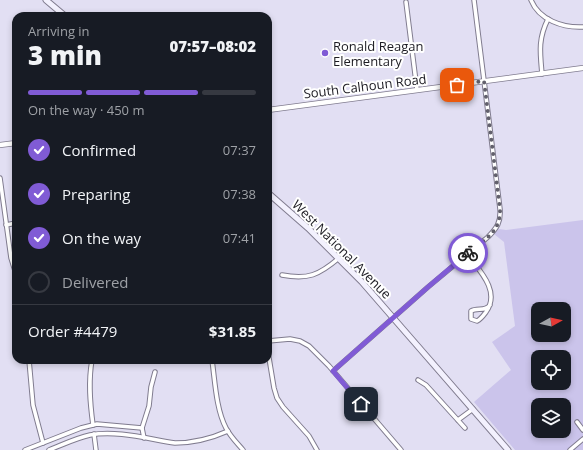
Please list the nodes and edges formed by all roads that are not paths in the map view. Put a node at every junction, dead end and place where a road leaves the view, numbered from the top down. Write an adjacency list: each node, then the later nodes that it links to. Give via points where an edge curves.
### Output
1 (46, 0): 5 (main road)
2 (474, 0): 10 (street)
3 (531, 0): 6 (street, via 537,12)
4 (406, 2): 11 (street)
5 (60, 12)
6 (548, 19): 7 (street, via 560,25); 9 (street, via 540,43)
7 (583, 27)
8 (583, 68): 9 (street, South Calhoun Road)
9 (542, 74): 10 (street, South Calhoun Road)
10 (484, 81): 11 (street, South Calhoun Road); 19 (street, via 501,216 496,229)
11 (417, 90): 12 (street, South Calhoun Road)
12 (272, 109)
13 (12, 144): 14 (street)
14 (0, 145)
15 (0, 178): 18 (street)
16 (272, 197): 20 (main road, West National Avenue)
17 (12, 224): 18 (street)
18 (6, 225): 21 (street)
19 (467, 254): 23 (street, via 487,280 491,293); 24 (street)
20 (339, 258): 22 (street, via 323,271 313,275); 24 (main road, West National Avenue)
21 (12, 261)
22 (282, 275)
23 (490, 305): 23 (street, via 485,309 471,311 471,319 480,320)
24 (394, 318): 30 (street); 33 (main road, West National Avenue)
25 (272, 340): 30 (street, via 295,340 309,346)
26 (29, 364): 44 (street, via 34,405)
27 (91, 364): 36 (street, via 89,386)
28 (213, 364): 40 (street, via 220,412)
29 (270, 364): 49 (street, via 277,398 309,436)
30 (333, 371): 50 (street)
31 (155, 372): 37 (street)
32 (418, 380): 34 (street, via 426,385)
33 (473, 409): 34 (street); 51 (main road, West National Avenue)
34 (458, 420): 38 (street)
35 (577, 422): 39 (street)
36 (93, 425): 37 (street); 44 (street)
37 (142, 428): 42 (street)
38 (465, 428)
39 (583, 430)
40 (228, 431): 42 (street, via 190,442 175,443); 48 (street)
41 (94, 434): 42 (street); 46 (street); 47 (street)
42 (144, 438)
43 (583, 438): 52 (street)
44 (43, 442): 45 (street)
45 (25, 450)
46 (49, 450)
47 (96, 450)
48 (243, 450)
49 (317, 450)
50 (399, 450)
51 (508, 450)
52 (570, 450)

